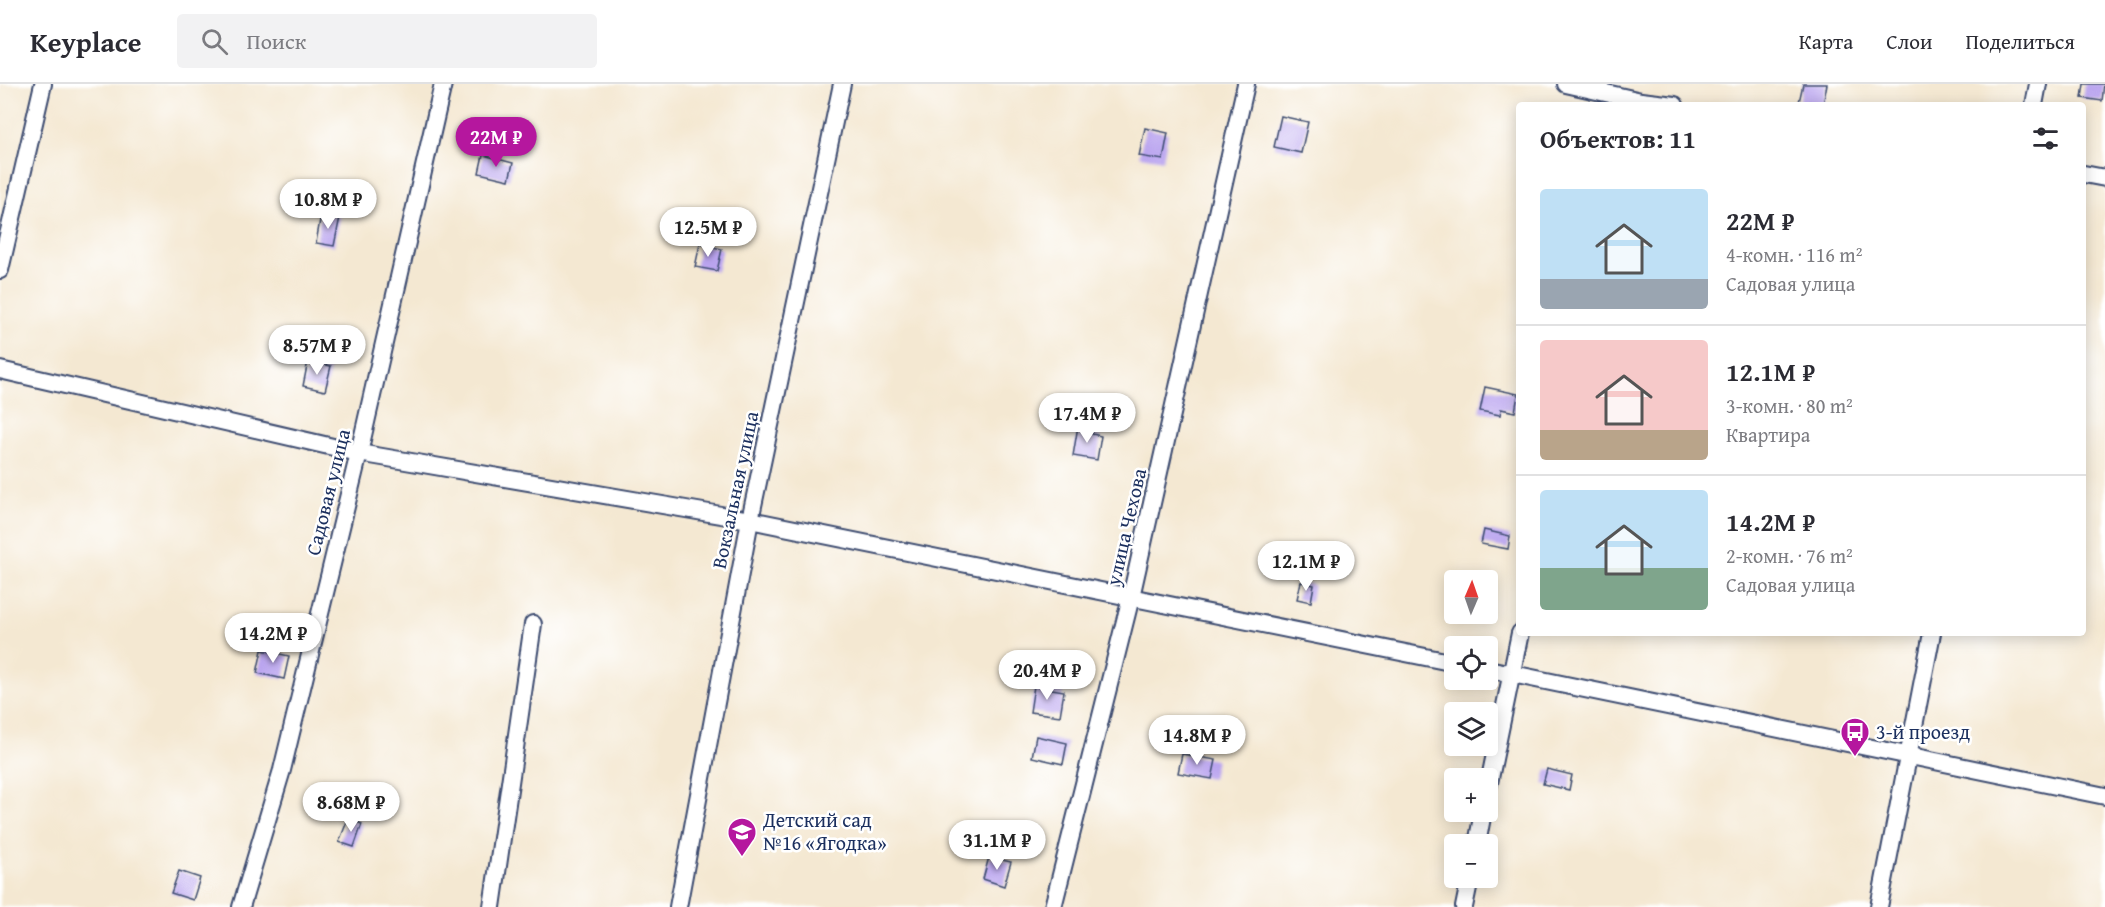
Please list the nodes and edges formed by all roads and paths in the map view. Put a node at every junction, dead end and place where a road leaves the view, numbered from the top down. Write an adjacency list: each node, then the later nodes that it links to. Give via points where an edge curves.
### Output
1 (43, 84): 12 (street)
2 (443, 84): 14 (street, Садовая улица)
3 (842, 84): 15 (street, Вокзальная улица)
4 (1246, 84): 16 (street, улица Чехова)
5 (1566, 84): 7 (street)
6 (2038, 84): 9 (street)
7 (1641, 96): 8 (street)
8 (1664, 102)
9 (2035, 102)
10 (2086, 174): 11 (street)
11 (2105, 178)
12 (0, 270)
13 (0, 370): 14 (street)
14 (359, 453): 15 (street); 27 (street, Садовая улица, via 282,770)
15 (750, 520): 16 (street); 29 (street, Вокзальная улица)
16 (1131, 597): 20 (street); 30 (street, улица Чехова)
17 (533, 624): 28 (street)
18 (1519, 636): 22 (street)
19 (1931, 636): 23 (street)
20 (1444, 661)
21 (1498, 671): 22 (street)
22 (1510, 674): 23 (street); 24 (street)
23 (1909, 754): 25 (street); 32 (street)
24 (1492, 768)
25 (2105, 796)
26 (1468, 888): 31 (street)
27 (241, 907)
28 (492, 907)
29 (678, 907)
30 (1053, 907)
31 (1464, 907)
32 (1879, 907)

